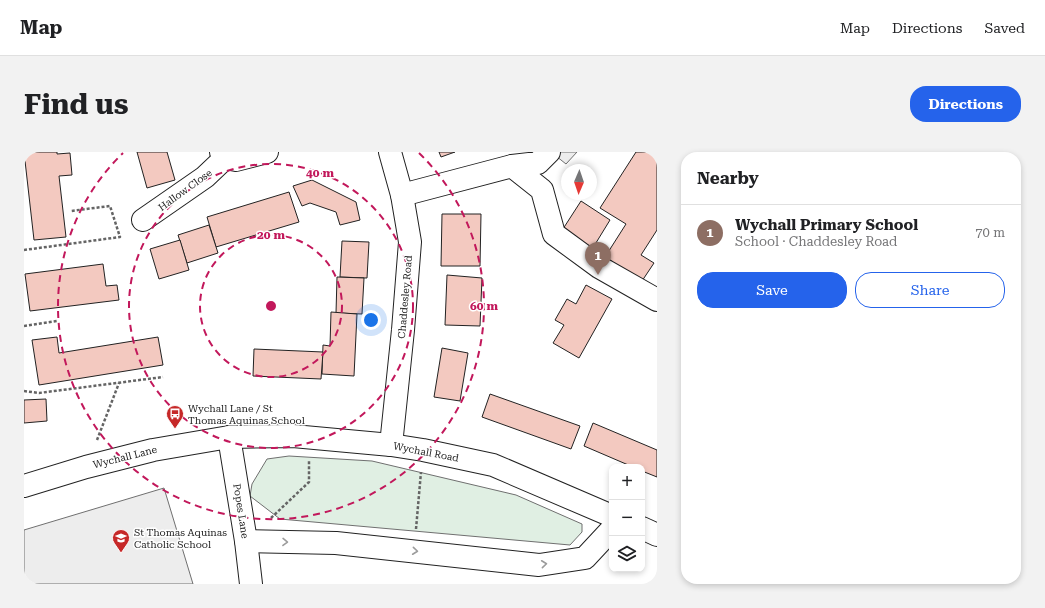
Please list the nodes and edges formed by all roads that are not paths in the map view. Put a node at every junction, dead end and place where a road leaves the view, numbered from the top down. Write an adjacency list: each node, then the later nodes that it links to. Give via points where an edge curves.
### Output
1 (267, 152): 4 (street, via 236,160)
2 (390, 152): 6 (street, Chaddesley Road)
3 (549, 152): 5 (street, via 538,163)
4 (223, 155): 7 (street, Hallow Close, via 205,178)
5 (512, 166): 6 (street); 8 (street, via 542,190 554,234 599,267)
6 (402, 195): 10 (street, Chaddesley Road, via 410,242)
7 (143, 220)
8 (657, 300)
9 (229, 437): 10 (street, Wychall Road, via 293,436); 11 (street, Wychall Lane, via 153,450); 16 (street, Popes Lane)
10 (391, 445): 12 (street, Wychall Road, via 492,465)
11 (24, 486)
12 (609, 515)
13 (645, 529): 15 (street)
14 (609, 532): 16 (street, one-way to 14, via 336,543 540,565 585,558)
15 (657, 535)
16 (246, 542): 17 (street, Popes Lane)
17 (251, 584)

